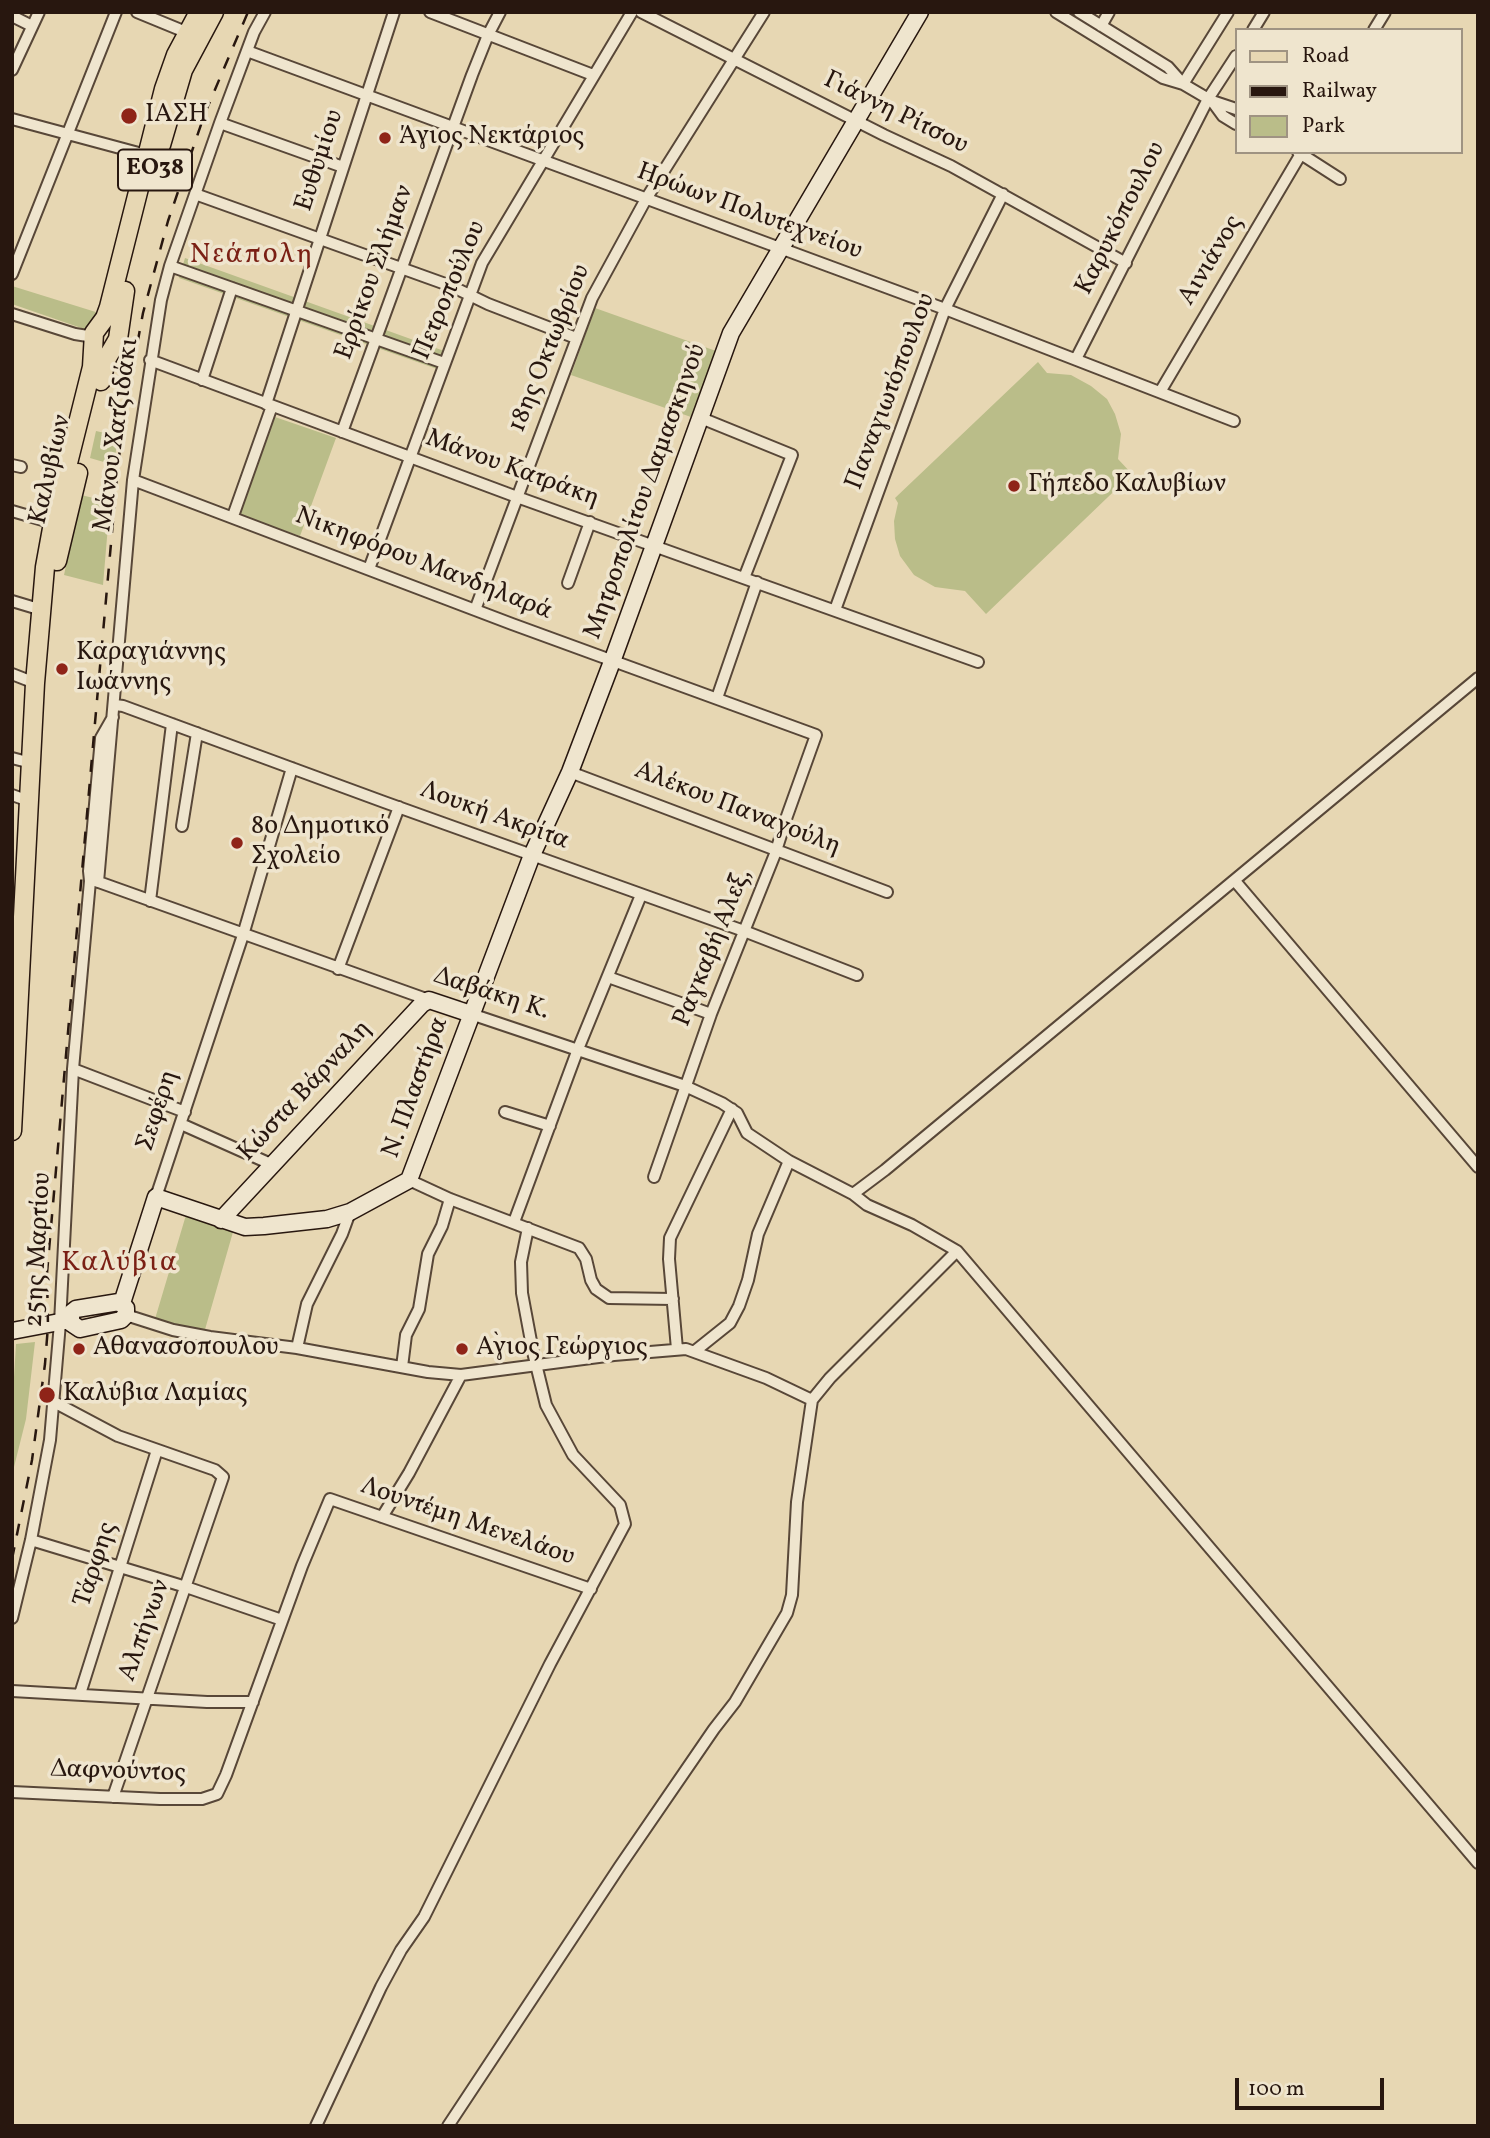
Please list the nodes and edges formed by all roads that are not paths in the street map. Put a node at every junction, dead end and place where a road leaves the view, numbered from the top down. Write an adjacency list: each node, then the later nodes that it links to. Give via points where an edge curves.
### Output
1 (38, 12): 21 (street)
2 (116, 12): 41 (street)
3 (137, 12): 25 (street)
4 (199, 12): 25 (main road, Καλυβίων / ΕΟ38)
5 (214, 12): 25 (main road, Καλυβίων / ΕΟ38)
6 (265, 12): 27 (street, Μάνου Χατζιδάκι)
7 (394, 12): 33 (street, Ευθυμίου)
8 (430, 12): 26 (street)
9 (500, 12): 26 (street, Ερρίκου Σλήμαν)
10 (632, 12): 31 (street, Πετροπούλου)
11 (641, 12): 28 (street, Γιάννη Ρίτσου)
12 (764, 12): 28 (street, 18ης Οκτωβρίου)
13 (920, 12): 37 (street, Μητροπολίτου Δαμασκηνού)
14 (1056, 12): 32 (street, via 1163,78)
15 (1079, 12): 22 (street)
16 (1109, 12): 22 (street)
17 (1228, 12): 32 (street)
18 (1264, 12): 23 (street)
19 (1385, 12): 24 (street)
20 (12, 16): 21 (street)
21 (32, 26): 30 (street)
22 (1101, 26): 32 (street, via 1168,67)
23 (1254, 28)
24 (1375, 28)
25 (194, 35): 44 (main road, Καλυβίων / ΕΟ38, via 164,89); 65 (main road, Καλυβίων / ΕΟ38, via 165,130)
26 (488, 35): 31 (street); 40 (street, Ερρίκου Σλήμαν)
27 (247, 51): 33 (street, Ηρώων Πολυτεχνείου); 38 (street, Μάνου Χατζιδάκι)
28 (735, 59): 37 (street, Γιάννη Ρίτσου); 50 (street, 18ης Οκτωβρίου)
29 (1234, 59): 34 (street, Καρυκόπουλου)
30 (12, 70)
31 (593, 75): 45 (street, Πετροπούλου)
32 (1183, 84): 34 (street)
33 (366, 96): 40 (street, Ηρώων Πολυτεχνείου); 46 (street, Ευθυμίου)
34 (1210, 100): 35 (street); 39 (street); 53 (street, Καρυκόπουλου)
35 (1234, 109)
36 (12, 119): 41 (street)
37 (856, 120): 49 (street, Γιάννη Ρίτσου); 52 (street, Μητροπολίτου Δαμασκηνού)
38 (220, 123): 46 (street); 48 (street, Μάνου Χατζιδάκι)
39 (1234, 123)
40 (453, 129): 45 (street, Ηρώων Πολυτεχνείου); 55 (street, Ερρίκου Σλήμαν)
41 (68, 134): 44 (street); 56 (street)
42 (1299, 154): 70 (street, Αινιάνος)
43 (1302, 154): 47 (street)
44 (146, 155): 62 (main road, Καλυβίων / ΕΟ38, via 109,307)
45 (542, 161): 50 (street, Ηρώων Πολυτεχνείου); 58 (street, Πετροπούλου, via 482,263)
46 (343, 167): 51 (street, Ευθυμίου)
47 (1340, 179)
48 (195, 194): 51 (street); 54 (street, Μάνου Χατζιδάκι)
49 (1003, 194): 53 (street, Γιάννη Ρίτσου); 59 (street, Παναγιωτόπουλου)
50 (646, 199): 52 (street, Ηρώων Πολυτεχνείου); 64 (street, 18ης Οκτωβρίου, via 592,298)
51 (320, 239): 55 (street); 60 (street, Ευθυμίου)
52 (779, 249): 59 (street, Ηρώων Πολυτεχνείου); 72 (street, Μητροπολίτου Δαμασκηνού, via 731,333)
53 (1126, 263): 66 (street, Καρυκόπουλου)
54 (170, 266): 57 (street); 67 (street, Μάνου Χατζιδάκι)
55 (402, 268): 58 (street); 63 (street, Ερρίκου Σλήμαν)
56 (12, 274)
57 (232, 288): 60 (street); 69 (street)
58 (470, 295): 64 (street); 68 (street, Πετροπούλου)
59 (945, 309): 66 (street, Ηρώων Πολυτεχνείου); 90 (street, Παναγιωτόπουλου)
60 (296, 310): 63 (street); 71 (street, Ευθυμίου)
61 (12, 314): 62 (street, via 75,334)
62 (96, 334): 65 (main road, via 98,345 104,348 112,347); 81 (main road, Καλυβίων / ΕΟ38)
63 (377, 338): 68 (street); 74 (street, Ερρίκου Σλήμαν)
64 (576, 338): 77 (street, 18ης Οκτωβρίου)
65 (117, 339): 88 (main road, Καλυβίων / ΕΟ38, via 104,366)
66 (1076, 359): 70 (street, Ηρώων Πολυτεχνείου)
67 (150, 360): 69 (street, Μάνου Κατράκη); 76 (street, Μάνου Χατζιδάκι)
68 (444, 363): 75 (street, Πετροπούλου)
69 (202, 380): 71 (street, Μάνου Κατράκη)
70 (1160, 393): 73 (street, Ηρώων Πολυτεχνείου)
71 (269, 405): 74 (street, Μάνου Κατράκη); 79 (street, Ευθυμίου)
72 (701, 418): 82 (street, Μητροπολίτου Δαμασκηνού); 84 (street, via 792,455)
73 (1234, 421)
74 (342, 432): 75 (street, Μάνου Κατράκη)
75 (409, 456): 77 (street, Μάνου Κατράκη); 83 (street, Πετροπούλου)
76 (133, 480): 79 (street, Νικηφόρου Μανδηλαρά); 97 (street, Μάνου Χατζιδάκι)
77 (517, 497): 80 (street, Μάνου Κατράκη); 89 (street, 18ης Οκτωβρίου)
78 (12, 511): 81 (street)
79 (233, 516): 83 (street, Νικηφόρου Μανδηλαρά)
80 (590, 522): 82 (street, Μάνου Κατράκη); 86 (street)
81 (53, 523): 88 (main road, Καλυβίων / ΕΟ38)
82 (655, 546): 84 (street, Μάνου Κατράκη); 91 (street, Μητροπολίτου Δαμασκηνού)
83 (369, 569): 89 (street, Νικηφόρου Μανδηλαρά)
84 (744, 578): 85 (street, Μάνου Κατράκη)
85 (757, 582): 90 (street, Μάνου Κατράκη); 96 (street)
86 (568, 583)
87 (12, 601): 88 (street)
88 (43, 610): 95 (main road, Καλυβίων / ΕΟ38)
89 (475, 610): 91 (street, Νικηφόρου Μανδηλαρά)
90 (835, 610): 92 (street, Μάνου Κατράκη)
91 (613, 659): 96 (street, Νικηφόρου Μανδηλαρά); 104 (street, Μητροπολίτου Δαμασκηνού)
92 (978, 662)
93 (12, 674): 95 (street)
94 (1478, 678): 111 (street)
95 (35, 683): 102 (main road, Καλυβίων / ΕΟ38)
96 (717, 698): 100 (street, Νικηφόρου Μανδηλαρά)
97 (115, 705): 98 (street, Λουκή Ακρίτα); 110 (street, Μάνου Χατζιδάκι)
98 (172, 724): 99 (street, Λουκή Ακρίτα); 114 (street)
99 (197, 733): 103 (street, Λουκή Ακρίτα); 107 (street)
100 (816, 735): 108 (street, Ραγκαβή Αλεξ,)
101 (12, 758): 102 (street)
102 (31, 763): 105 (main road, Καλυβίων / ΕΟ38)
103 (292, 768): 106 (street, Λουκή Ακρίτα); 117 (street, Σεφέρη)
104 (570, 772): 108 (street, Αλέκου Παναγούλη); 109 (street, Μητροπολίτου Δαμασκηνού)
105 (20, 798): 115 (main road, Καλυβίων / ΕΟ38)
106 (399, 807): 109 (street, Λουκή Ακρίτα); 118 (street)
107 (183, 826)
108 (777, 849): 112 (street, Αλέκου Παναγούλη); 116 (street, Ραγκαβή Αλεξ,)
109 (532, 855): 113 (street, Λουκή Ακρίτα); 123 (street, Μητροπολίτου Δαμασκηνού)
110 (94, 881): 114 (street, Δαβάκη Κ.); 127 (street, 25ης Μαρτίου)
111 (1235, 881): 138 (street); 141 (street)
112 (887, 892)
113 (641, 895): 116 (street, Λουκή Ακρίτα); 121 (street)
114 (150, 901): 117 (street, Δαβάκη Κ.)
115 (18, 915): 120 (main road, Καλυβίων / ΕΟ38)
116 (744, 931): 119 (street, Λουκή Ακρίτα); 124 (street, Ραγκαβή Αλεξ,)
117 (243, 935): 118 (street, Δαβάκη Κ.); 131 (street, Σεφέρη)
118 (338, 969): 122 (street, Δαβάκη Κ.)
119 (857, 975)
120 (16, 976): 125 (main road, Καλυβίων / ΕΟ38)
121 (608, 977): 124 (street); 126 (street)
122 (429, 1000): 123 (street, Δαβάκη Κ.); 137 (street, Κώστα Βάρναλη)
123 (471, 1013): 126 (street, Δαβάκη Κ.); 140 (street, Ν. Πλαστήρα)
124 (711, 1014): 128 (street, Ραγκαβή Αλεξ,)
125 (14, 1047): 130 (main road, Καλυβίων / ΕΟ38)
126 (578, 1049): 128 (street, Δαβάκη Κ.); 134 (street)
127 (73, 1069): 131 (street); 151 (street, 25ης Μαρτίου)
128 (685, 1086): 129 (street, Δαβάκη Κ.); 139 (street, Ραγκαβή Αλεξ,)
129 (732, 1109): 136 (street, Δαβάκη Κ., via 747,1133); 149 (street, via 670,1238)
130 (13, 1110): 135 (main road, Καλυβίων / ΕΟ38)
131 (185, 1112): 133 (street, Σεφέρη)
132 (505, 1112): 134 (street)
133 (181, 1125): 137 (street); 142 (street, Σεφέρη)
134 (550, 1126): 146 (street)
135 (12, 1131)
136 (789, 1161): 141 (street, Δαβάκη Κ.); 155 (street, via 758,1234 748,1280 730,1323)
137 (272, 1165): 145 (street, Κώστα Βάρναλη)
138 (1478, 1167)
139 (654, 1177)
140 (409, 1180): 143 (street); 144 (street)
141 (853, 1194): 148 (street, Δαβάκη Κ.)
142 (156, 1197): 145 (street); 150 (street, Σεφέρη)
143 (450, 1199): 146 (street); 157 (street, via 428,1254)
144 (350, 1212): 145 (street, via 254,1227); 153 (street, via 307,1304)
145 (221, 1220)
146 (514, 1222): 147 (street)
147 (528, 1228): 149 (street, via 579,1248 596,1289 609,1298); 156 (street, via 522,1279)
148 (957, 1251): 159 (street); 175 (street, Δαβάκη Κ.)
149 (673, 1299): 154 (street)
150 (124, 1309): 151 (street, via 116,1301 76,1309); 153 (street, via 173,1330)
151 (65, 1322): 152 (street); 160 (street, 25ης Μαρτίου)
152 (12, 1331)
153 (297, 1348): 157 (street)
154 (677, 1349): 155 (street); 156 (street)
155 (695, 1351): 159 (street)
156 (536, 1366): 158 (street); 166 (street, via 546,1405 573,1455 612,1494 626,1519)
157 (402, 1367): 158 (street)
158 (461, 1375): 162 (street)
159 (812, 1401): 177 (street, via 797,1502 788,1613 735,1702)
160 (54, 1402): 161 (street, via 118,1436); 163 (street, 25ης Μαρτίου)
161 (157, 1450): 164 (street, Τάρφης); 165 (street, Αλπήνων, via 223,1477)
162 (382, 1517): 166 (street, Λουντέμη Μενελάου); 168 (street, Λουντέμη Μενελάου, via 330,1499)
163 (31, 1540): 164 (street); 167 (street, 25ης Μαρτίου)
164 (120, 1566): 165 (street); 170 (street, Τάρφης)
165 (186, 1587): 168 (street); 171 (street, Αλπήνων)
166 (591, 1589): 176 (street, via 424,1917 381,1987)
167 (12, 1618)
168 (282, 1620): 172 (street)
169 (12, 1691): 170 (street)
170 (80, 1694): 171 (street)
171 (147, 1698): 172 (street); 174 (street, Αλπήνων)
172 (253, 1702): 174 (street, Δαφνούντος, via 220,1791 214,1796)
173 (12, 1792): 174 (street, Δαφνούντος)
174 (113, 1797)
175 (1478, 1863)
176 (316, 2126)
177 (448, 2126)

